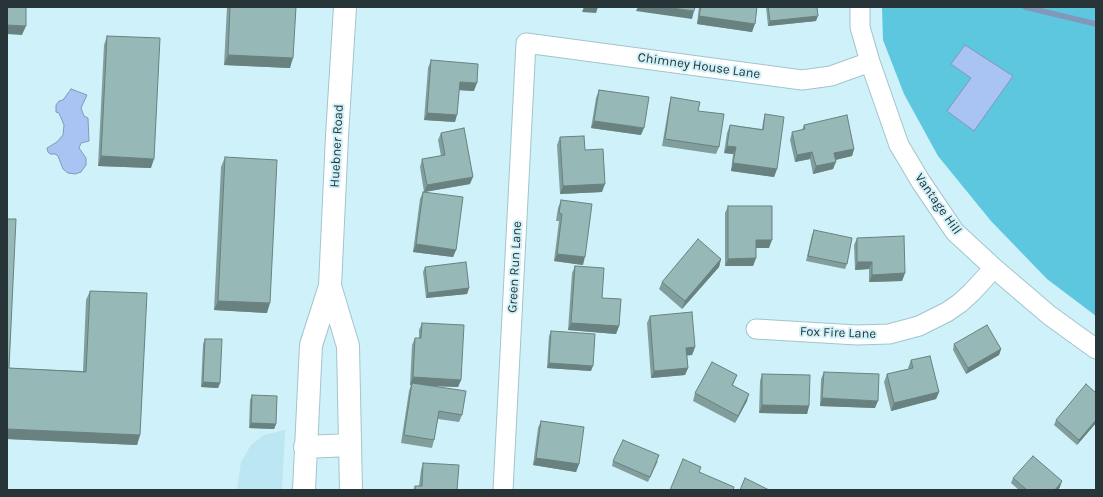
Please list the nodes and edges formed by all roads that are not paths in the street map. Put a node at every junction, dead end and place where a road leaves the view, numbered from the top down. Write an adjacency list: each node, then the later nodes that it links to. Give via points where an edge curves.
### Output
1 (345, 7): 6 (main road, Huebner Road)
2 (860, 7): 4 (street, Vantage Hill, via 860,27)
3 (526, 44): 4 (street, Chimney House Lane, via 802,80 831,76); 13 (street, Green Run Lane)
4 (870, 62): 5 (street, Vantage Hill, via 899,145 921,182 955,232)
5 (994, 268): 7 (street, Fox Fire Lane, via 954,307 919,326 889,334 857,335); 8 (street, Vantage Hill, via 1049,315)
6 (330, 286): 9 (main road, Huebner Road, via 348,346); 10 (main road, Huebner Road, via 311,345)
7 (756, 329)
8 (1096, 349)
9 (350, 445): 10 (main road); 12 (main road, Huebner Road)
10 (305, 447): 11 (main road, Huebner Road)
11 (304, 490)
12 (351, 490)
13 (503, 490)

